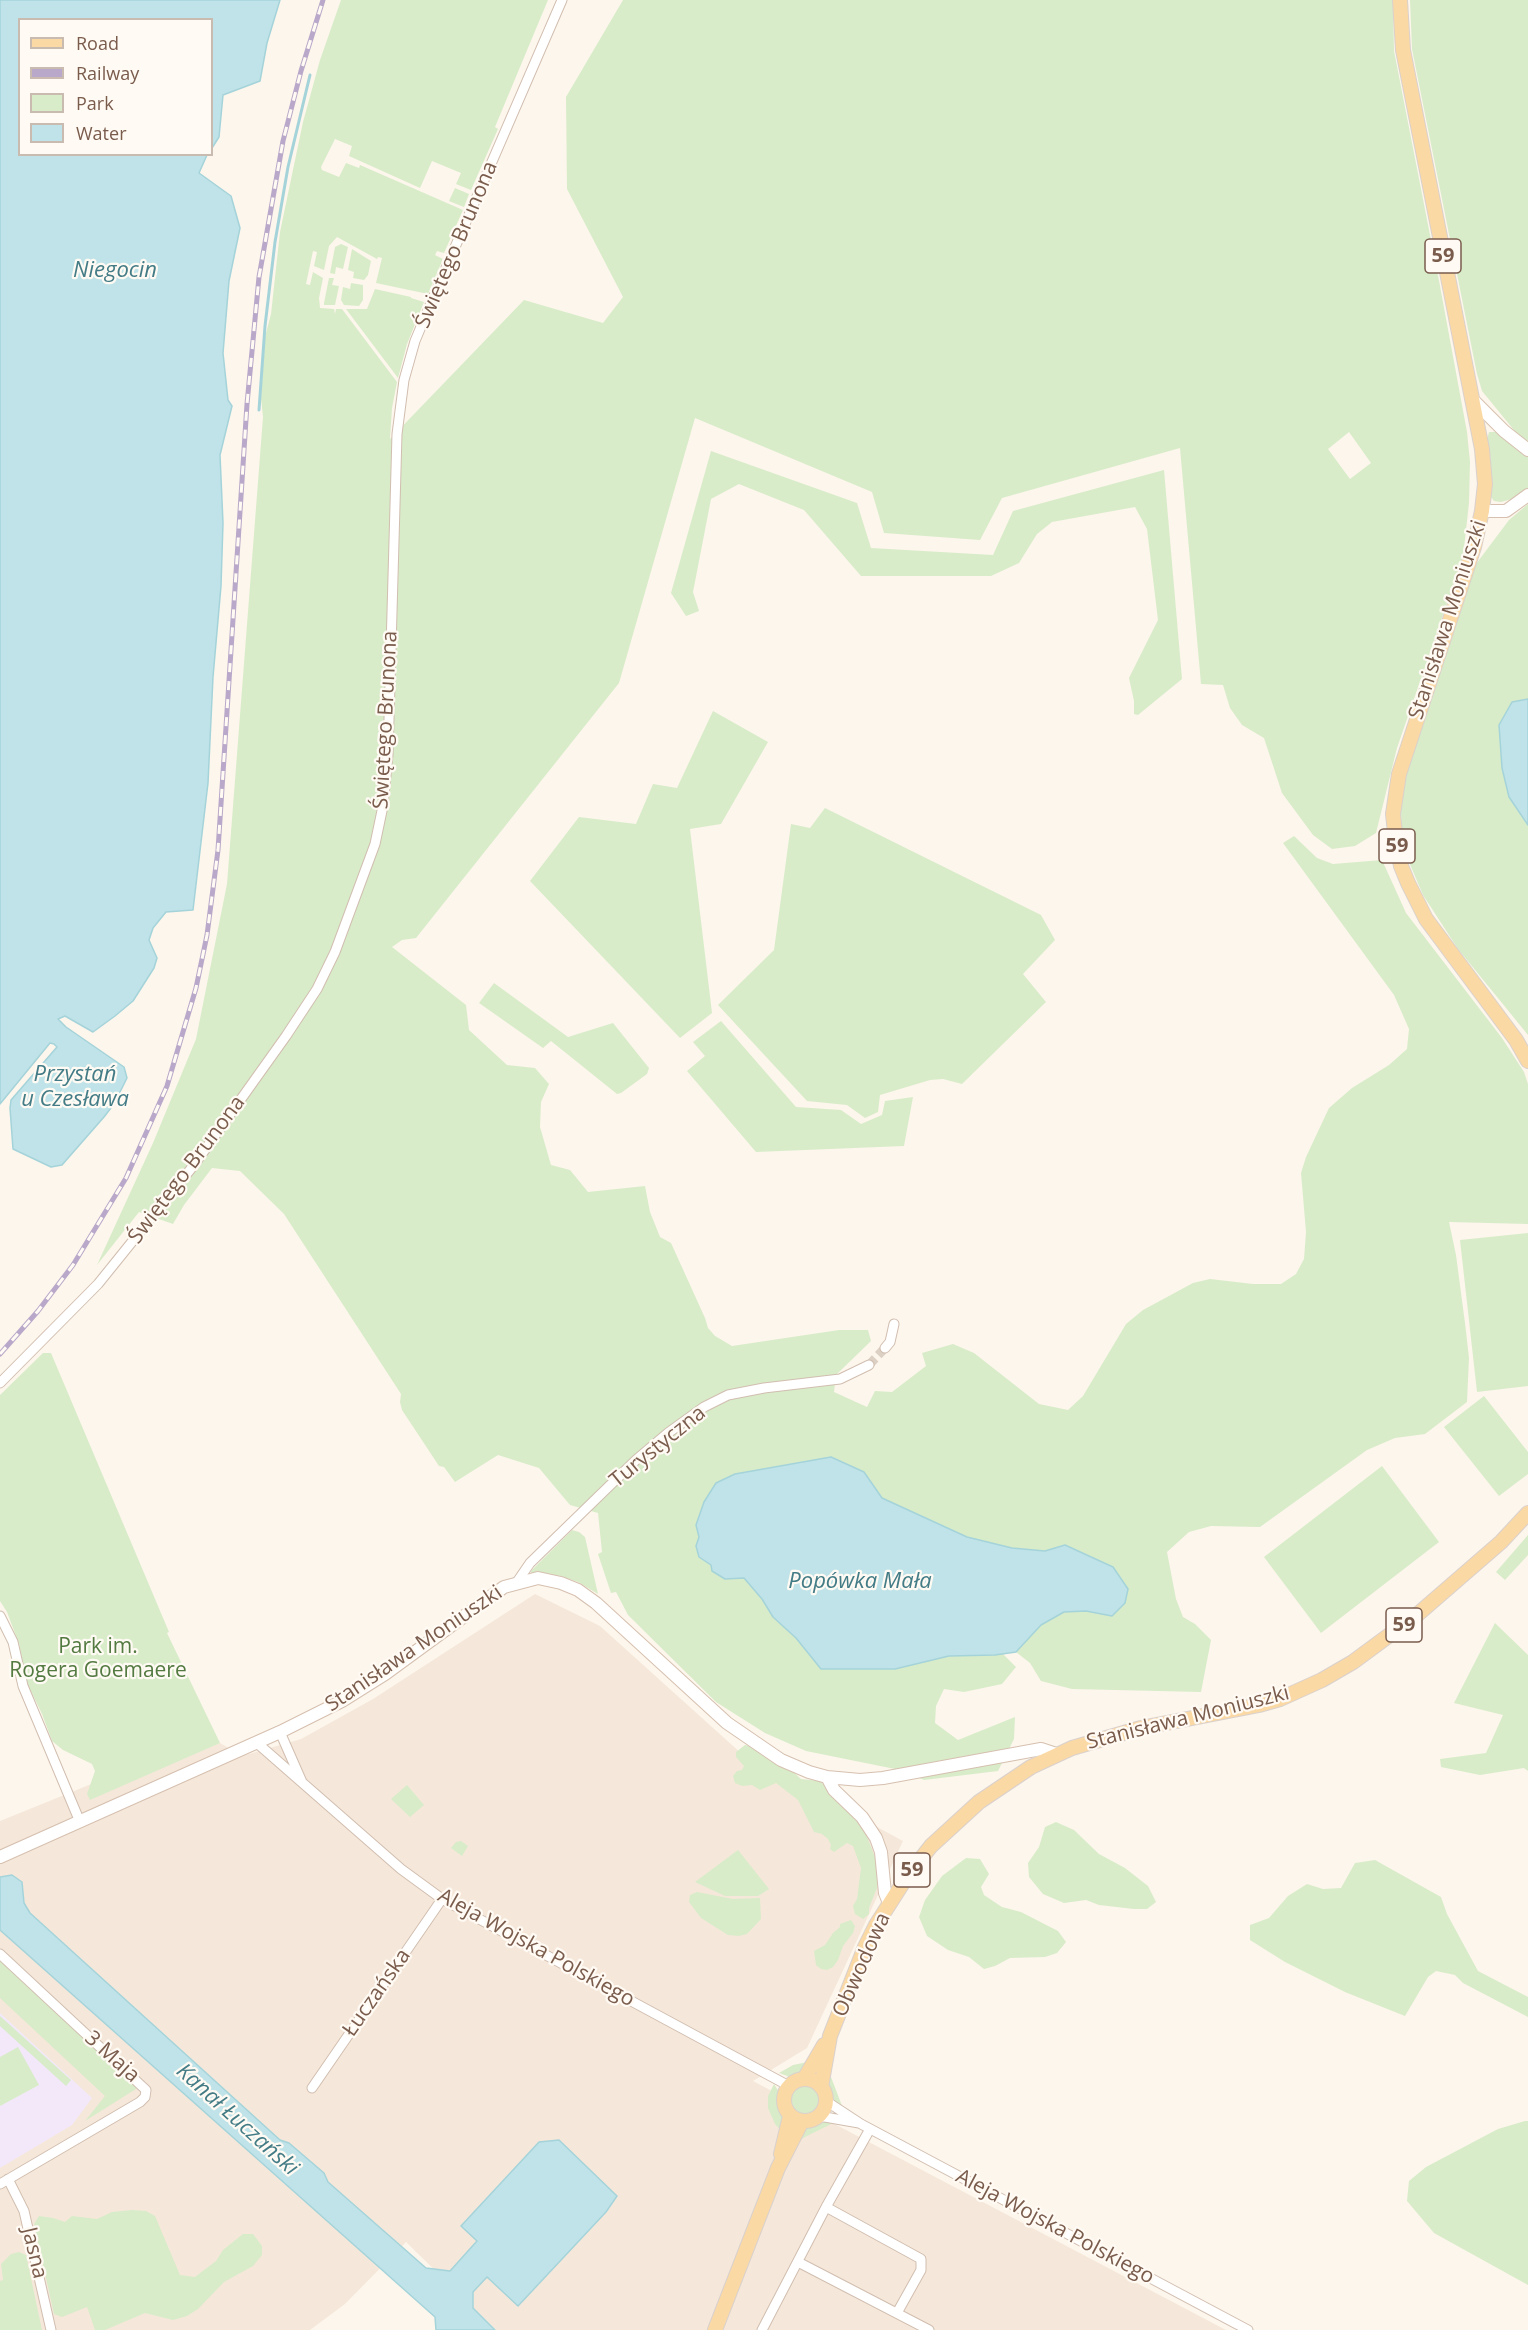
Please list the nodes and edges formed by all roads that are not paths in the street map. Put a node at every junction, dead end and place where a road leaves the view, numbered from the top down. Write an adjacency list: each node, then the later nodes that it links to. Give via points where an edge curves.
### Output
1 (562, 0): 11 (street, Świętego Brunona, via 433,298 404,380 397,434 388,755 383,806 375,844 335,952 286,1036 194,1165 98,1284)
2 (1401, 0): 3 (main road, Stanisława Moniuszki / 59, via 1403,50)
3 (1473, 400): 4 (street); 6 (main road, Stanisława Moniuszki / 59, via 1484,465)
4 (1528, 450)
5 (1528, 495): 6 (street, via 1506,511)
6 (1482, 512): 7 (main road, Stanisława Moniuszki / 59, via 1457,603 1403,758 1393,814 1401,866 1426,919)
7 (1528, 1061)
8 (894, 1324): 9 (street)
9 (885, 1348)
10 (868, 1365): 13 (street, Turystyczna, via 840,1379 728,1395 704,1407 636,1460 530,1563)
11 (0, 1383)
12 (1528, 1513): 17 (main road, Stanisława Moniuszki / 59, via 1501,1542 1418,1614 1322,1680 1259,1705 1141,1728)
13 (517, 1582): 15 (street, Stanisława Moniuszki, via 504,1587 363,1689); 18 (street, Stanisława Moniuszki, via 549,1579 578,1590 727,1723 781,1761)
14 (0, 1616): 20 (street, via 13,1642 22,1686)
15 (280, 1732): 16 (street, Stanisława Moniuszki); 19 (street, Aleja Wojska Polskiego)
16 (257, 1743): 19 (street, Aleja Wojska Polskiego); 20 (street, Stanisława Moniuszki)
17 (1056, 1754): 18 (street, Stanisława Moniuszki, via 1041,1749 883,1778); 23 (main road, Obwodowa / 59, via 1000,1787 961,1817 931,1846)
18 (827, 1777): 23 (street, via 876,1839)
19 (302, 1782): 22 (street, Aleja Wojska Polskiego, via 401,1869)
20 (80, 1822): 21 (street, Stanisława Moniuszki)
21 (0, 1857)
22 (442, 1899): 27 (street, Aleja Wojska Polskiego); 28 (street, Łuczańska)
23 (889, 1903): 25 (main road, Obwodowa / 59, via 865,1947)
24 (0, 1954): 34 (street, 3 Maja, via 144,2086 146,2093 140,2102)
25 (830, 2036): 26 (main road, Obwodowa / 59); 29 (main road, Obwodowa / 59)
26 (804, 2079): 27 (main road); 29 (main road, via 813,2081)
27 (789, 2086): 31 (main road, via 784,2101)
28 (312, 2088)
29 (824, 2094): 30 (main road, via 824,2109); 32 (street, Aleja Wojska Polskiego)
30 (819, 2116): 31 (main road, via 811,2120); 32 (street, Aleja Wojska Polskiego)
31 (796, 2118): 39 (main road)
32 (861, 2124): 33 (street, Aleja Wojska Polskiego)
33 (870, 2129): 35 (street); 42 (street, Aleja Wojska Polskiego)
34 (4, 2181): 38 (street, Jasna, via 24,2211)
35 (826, 2206): 36 (street); 37 (street, via 921,2259 921,2270)
36 (798, 2262): 37 (street); 40 (street)
37 (897, 2313): 41 (street)
38 (51, 2330)
39 (715, 2330)
40 (762, 2330)
41 (929, 2330)
42 (1248, 2330)

